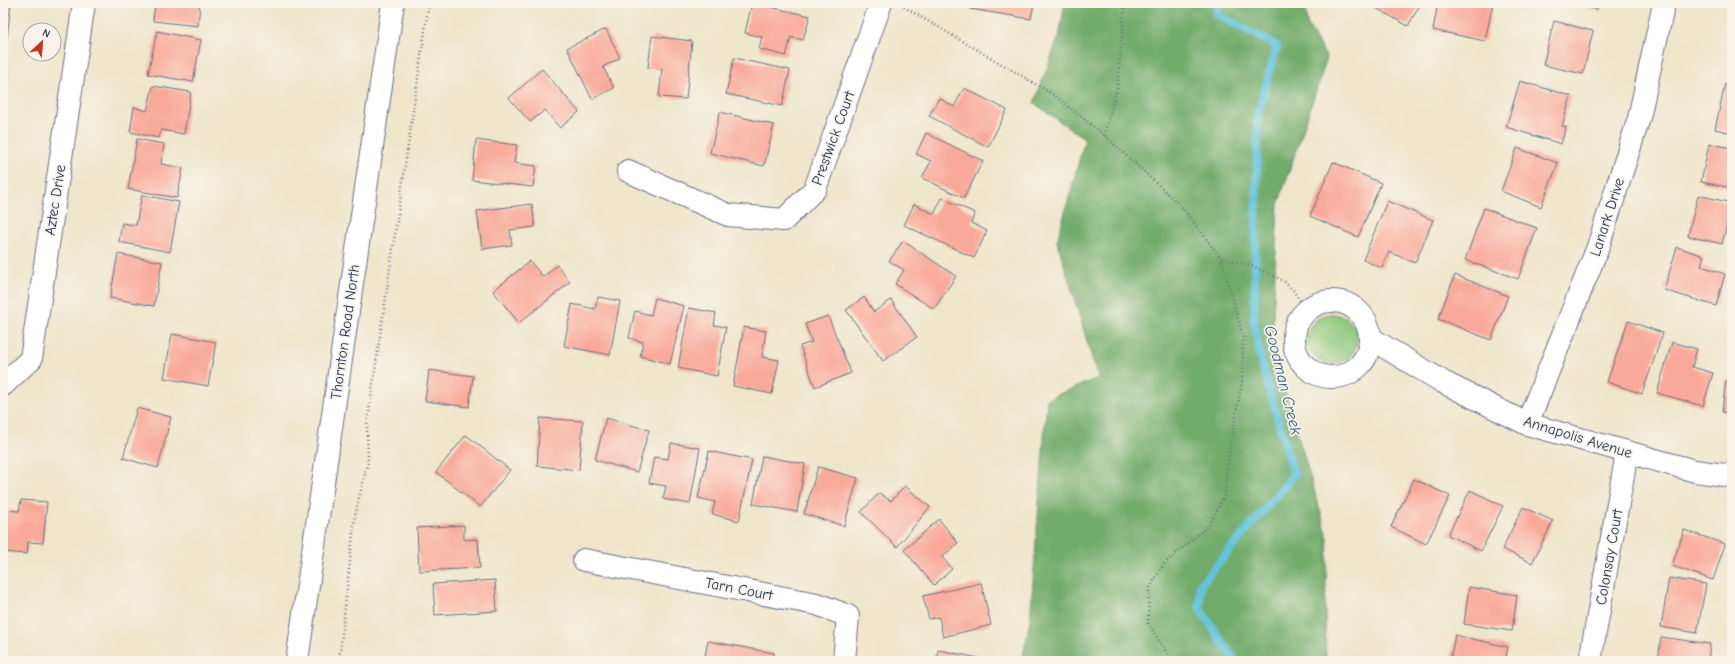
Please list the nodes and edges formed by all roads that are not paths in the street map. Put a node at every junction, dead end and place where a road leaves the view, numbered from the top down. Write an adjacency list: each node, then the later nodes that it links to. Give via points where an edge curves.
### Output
1 (84, 3): 7 (street, Aztec Drive, via 31,358)
2 (393, 3): 12 (street, Thornton Road North)
3 (881, 3): 5 (street, Prestwick Court, via 815,189 784,220 728,215)
4 (1664, 3): 8 (street, Lanark Drive, via 1639,118 1598,247)
5 (628, 171)
6 (1370, 338): 6 (street, via 1368,351 1362,362 1353,371 1341,376 1328,377 1316,374 1305,366 1294,344 1296,326 1306,310 1329,301 1347,304 1362,315 1368,326); 8 (street, Annapolis Avenue, via 1443,382)
7 (3, 385)
8 (1527, 424): 9 (street, Annapolis Avenue)
9 (1627, 453): 10 (street, Annapolis Avenue, via 1695,471); 14 (street, Colonsay Court)
10 (1732, 476)
11 (584, 560): 13 (street, Tarn Court, via 823,606 848,616)
12 (297, 661)
13 (844, 661)
14 (1590, 661)

